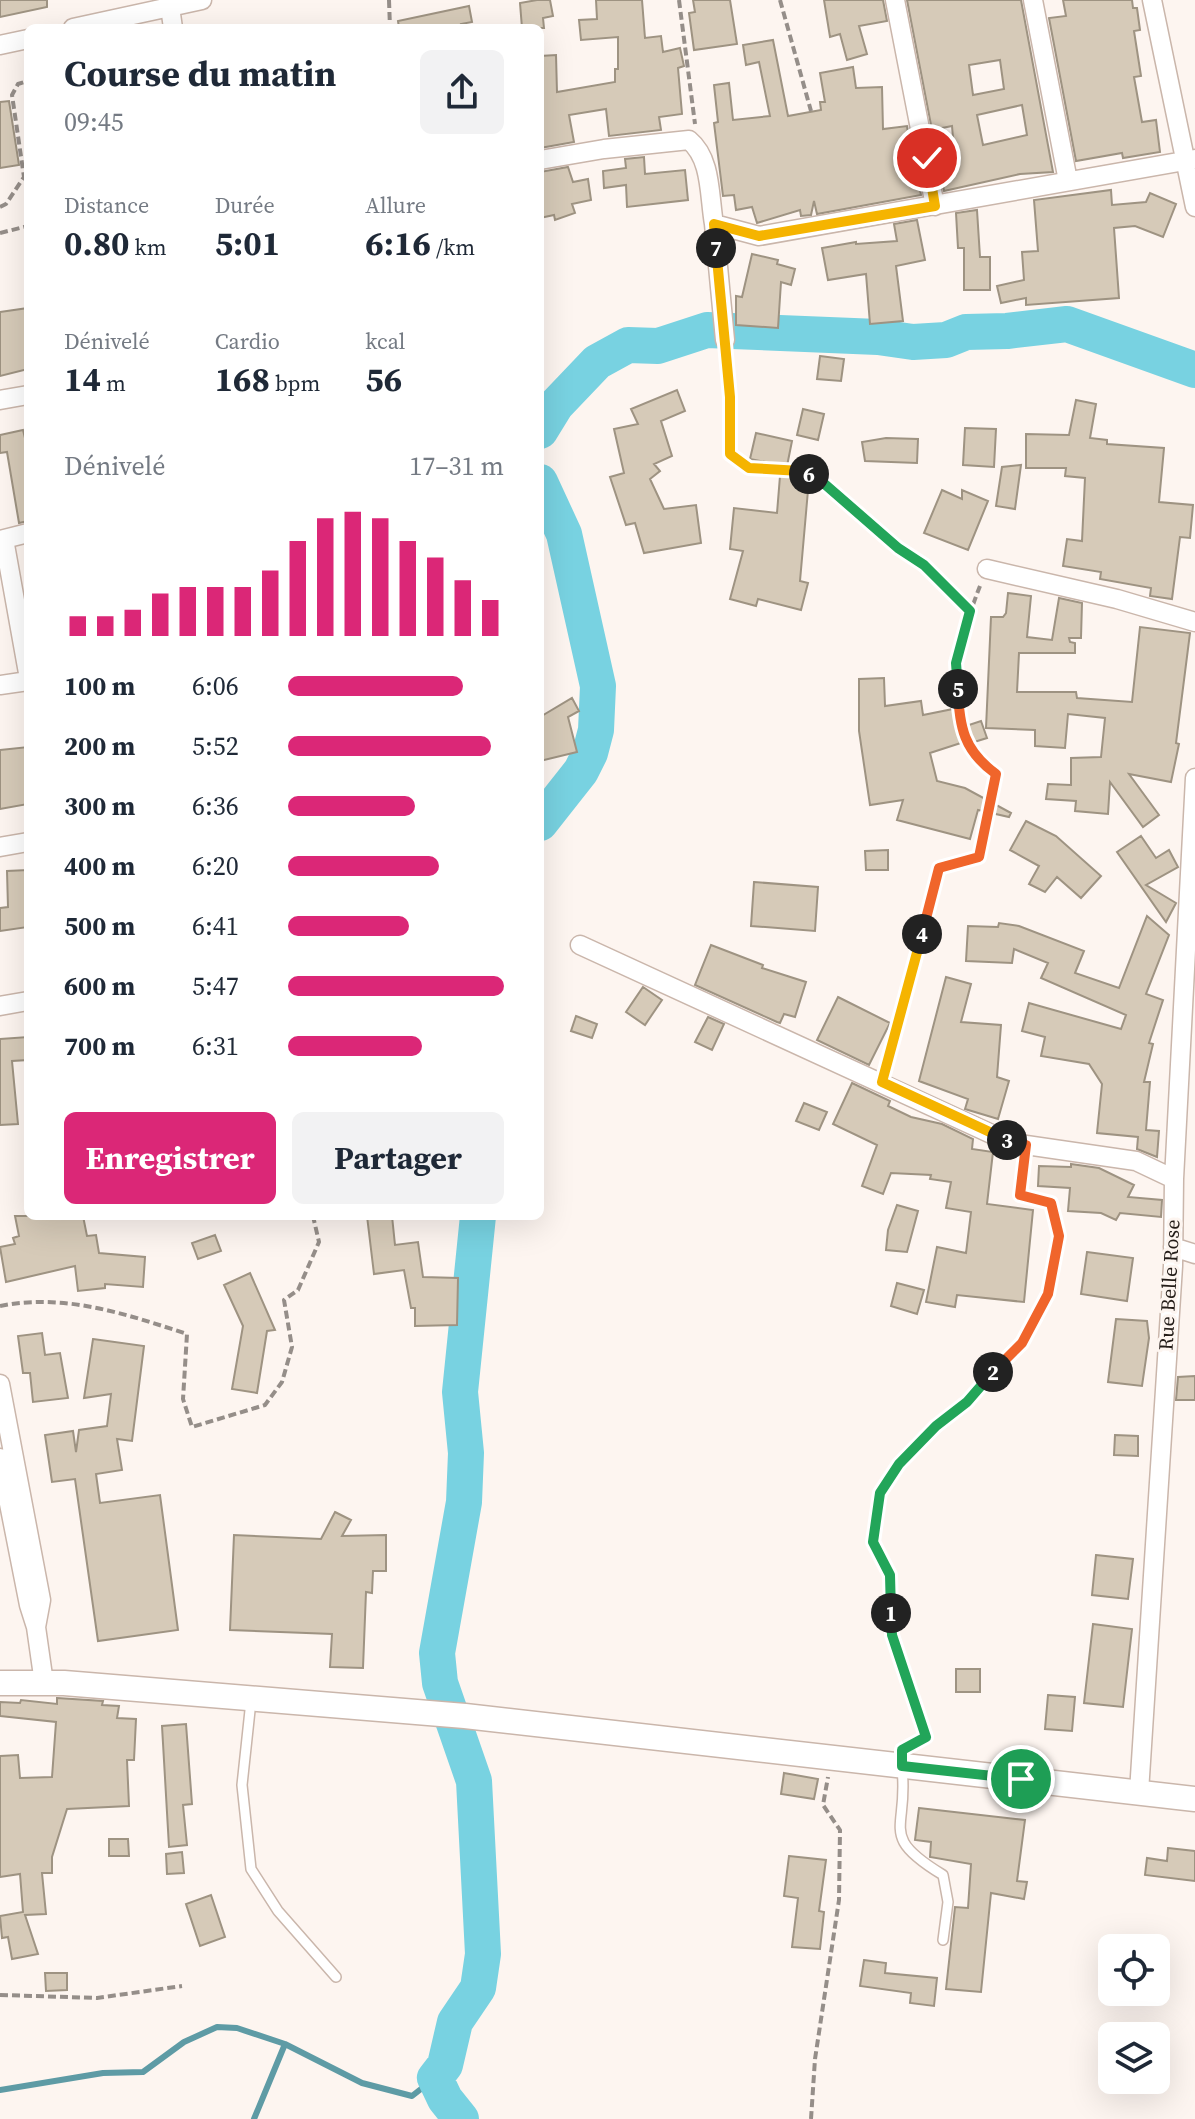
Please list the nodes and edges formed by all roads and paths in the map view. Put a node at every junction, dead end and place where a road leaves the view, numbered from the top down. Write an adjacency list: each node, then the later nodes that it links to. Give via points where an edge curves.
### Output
1 (202, 0): 8 (street)
2 (389, 0): 11 (path)
3 (679, 0): 16 (path, via 697,137)
4 (780, 0): 15 (path)
5 (895, 0): 22 (street)
6 (1033, 0): 21 (street)
7 (1152, 0): 18 (street)
8 (169, 2): 9 (street); 10 (street)
9 (88, 24)
10 (172, 24)
11 (390, 24)
12 (24, 40): 13 (street)
13 (0, 45)
14 (24, 82): 20 (path, via 12,95)
15 (811, 111)
16 (689, 140): 17 (street); 25 (street, via 699,148 706,168)
17 (544, 159)
18 (1190, 160): 21 (street); 24 (street)
19 (24, 177): 23 (path)
20 (24, 177)
21 (1068, 181): 22 (street)
22 (935, 206): 25 (street, via 759,236)
23 (0, 207)
24 (1195, 207)
25 (714, 224): 28 (street)
26 (24, 227): 27 (path)
27 (0, 233)
28 (725, 332): 34 (path, via 730,454 749,468 801,471 820,480 924,565)
29 (24, 396): 30 (street)
30 (0, 400)
31 (24, 534): 32 (street)
32 (2, 539): 36 (street)
33 (987, 569): 34 (path); 35 (street)
34 (970, 611): 45 (path, via 956,663 958,709 971,750 996,774 979,857 939,868)
35 (1195, 622)
36 (24, 652)
37 (24, 682): 38 (street)
38 (0, 685)
39 (1195, 778): 47 (street, Rue Belle Rose)
40 (24, 843): 41 (street)
41 (0, 847)
42 (580, 945): 45 (street)
43 (24, 1002): 44 (street)
44 (0, 1006)
45 (882, 1082): 46 (street)
46 (1026, 1145): 47 (street, via 1136,1161); 59 (path, via 1020,1195 1051,1203 1059,1236 1048,1294 1022,1343 899,1464 880,1493 873,1542 890,1575 892,1635 926,1737 902,1750)
47 (1174, 1179): 49 (street, Rue Belle Rose)
48 (314, 1220): 51 (path, via 319,1242 298,1290 284,1300 292,1347 282,1382 265,1405 207,1423 192,1427 183,1399 187,1334 108,1308 25,1301)
49 (1173, 1247): 50 (street); 60 (street, Rue Belle Rose)
50 (1195, 1254)
51 (0, 1306)
52 (0, 1384): 54 (street)
53 (0, 1458): 54 (street)
54 (12, 1484): 56 (street)
55 (0, 1683): 56 (street)
56 (44, 1683): 57 (street)
57 (252, 1698): 58 (street, via 465,1716); 63 (lane, via 242,1785 251,1869 278,1911)
58 (831, 1758): 59 (street); 66 (path, via 823,1805 840,1830 839,1900)
59 (902, 1766): 60 (street); 62 (lane, via 898,1831 909,1851 943,1875 948,1902)
60 (1139, 1792): 61 (street)
61 (1195, 1799)
62 (943, 1940)
63 (336, 1977)
64 (182, 1986): 65 (path, via 97,1998)
65 (0, 1995)
66 (811, 2119)

